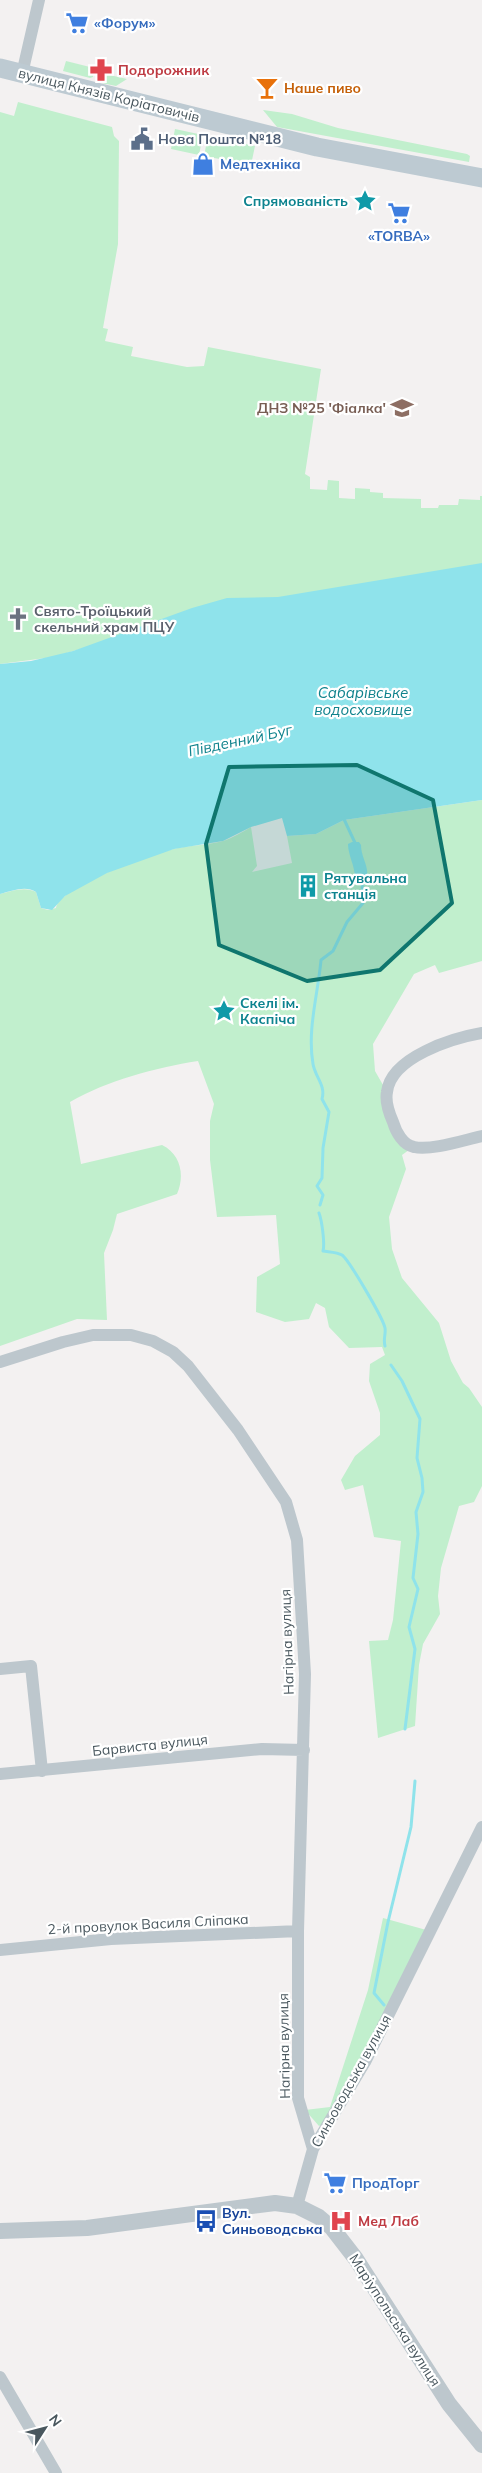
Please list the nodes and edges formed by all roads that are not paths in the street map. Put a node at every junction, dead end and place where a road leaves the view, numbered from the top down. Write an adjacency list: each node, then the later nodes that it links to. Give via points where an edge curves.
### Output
1 (39, 0): 3 (street)
2 (0, 68): 3 (main road, вулиця Князів Коріатовичів)
3 (22, 74): 4 (main road, вулиця Князів Коріатовичів, via 317,148)
4 (482, 178)
5 (482, 1032): 6 (street, via 425,1052 399,1070 387,1092 388,1108 401,1138 413,1147 429,1147)
6 (482, 1136)
7 (0, 1362): 9 (street, Нагірна вулиця, via 63,1342 112,1335 153,1341 173,1352 188,1366 238,1430 286,1502 297,1540 305,1674)
8 (0, 1669): 10 (street, via 31,1666)
9 (304, 1750): 10 (street, Барвиста вулиця, via 262,1749); 13 (street, Нагірна вулиця)
10 (42, 1770): 11 (street, Барвиста вулиця)
11 (0, 1774)
12 (482, 1827): 15 (street, Синьоводська вулиця, via 365,2062)
13 (298, 1931): 14 (street, 2-й провулок Василя Сліпака, via 111,1939); 15 (street, Нагірна вулиця, via 298,2098)
14 (0, 1950)
15 (313, 2148): 16 (street, Синьоводська вулиця)
16 (297, 2206): 17 (street, via 275,2203 87,2228); 19 (street, Маріупольська вулиця, via 319,2217 344,2242 449,2404)
17 (0, 2231)
18 (0, 2377): 20 (street)
19 (482, 2445)
20 (56, 2473)

